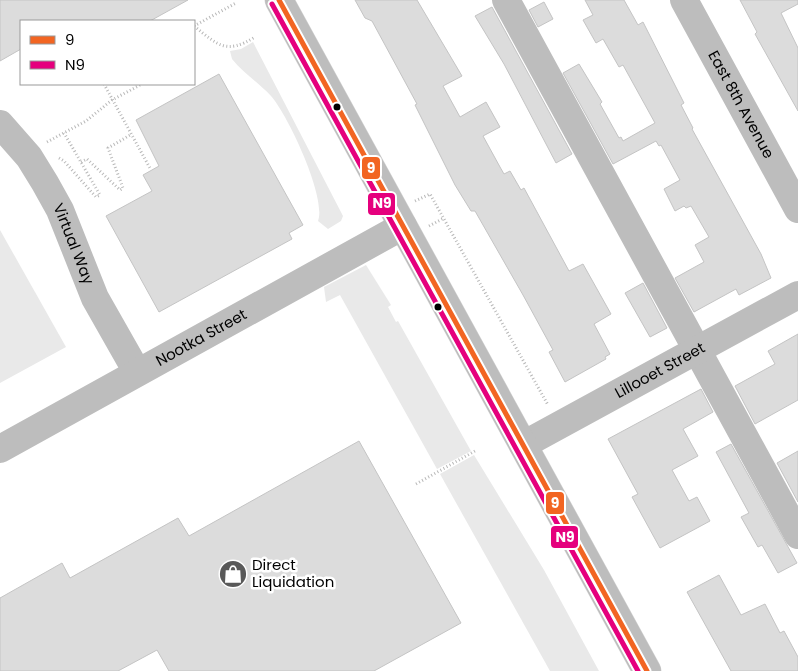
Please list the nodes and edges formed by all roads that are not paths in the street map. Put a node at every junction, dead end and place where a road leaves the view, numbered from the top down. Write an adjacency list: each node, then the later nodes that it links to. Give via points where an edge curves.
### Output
1 (279, 0): 6 (street)
2 (506, 0): 8 (street)
3 (684, 0): 5 (street, East 8th Avenue)
4 (0, 124): 9 (street, Virtual Way, via 29,157 60,210 89,286)
5 (798, 210)
6 (403, 226): 9 (street, Nootka Street); 10 (street)
7 (798, 295): 8 (street, Lillooet Street)
8 (697, 350): 10 (street, Lillooet Street); 12 (street)
9 (137, 372): 11 (street, Nootka Street)
10 (523, 445): 13 (street)
11 (0, 449)
12 (798, 535)
13 (646, 671)

